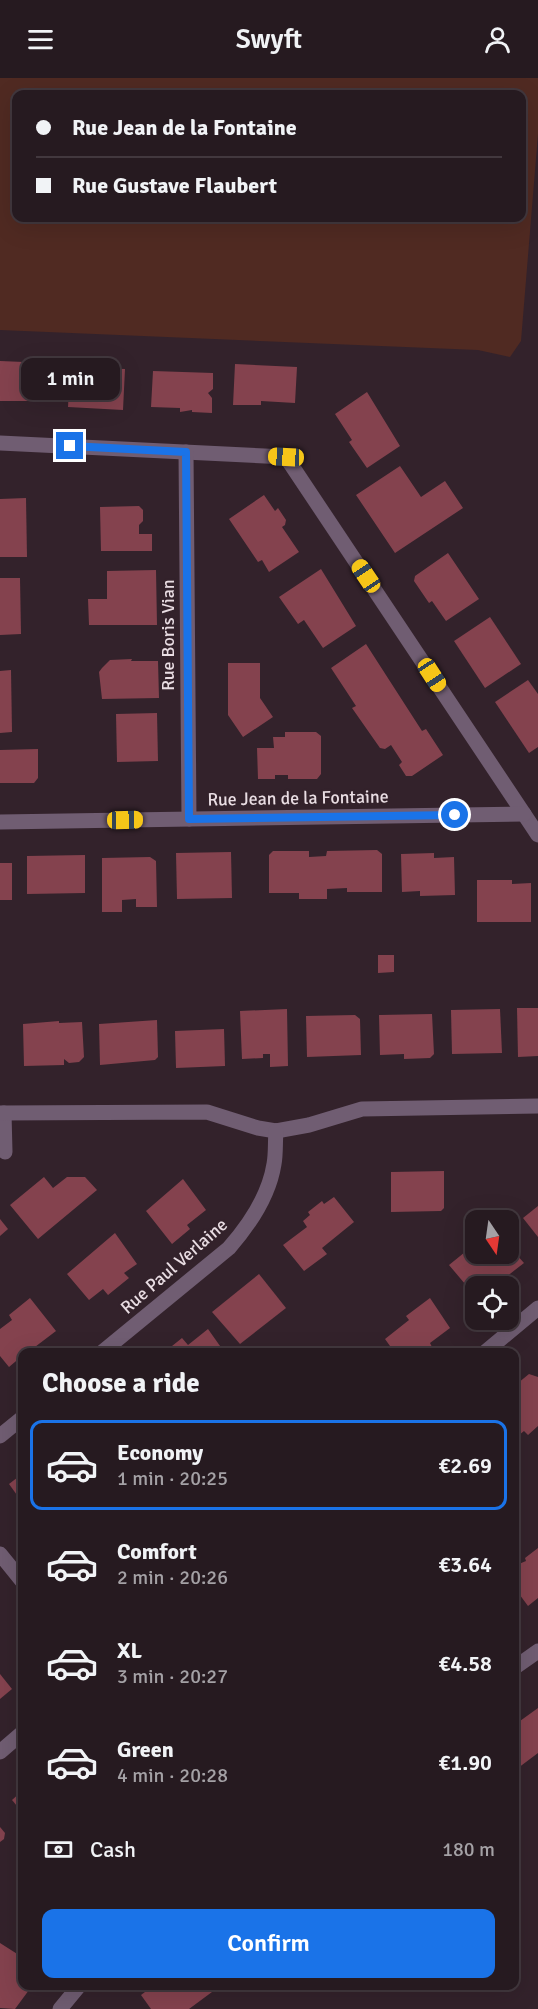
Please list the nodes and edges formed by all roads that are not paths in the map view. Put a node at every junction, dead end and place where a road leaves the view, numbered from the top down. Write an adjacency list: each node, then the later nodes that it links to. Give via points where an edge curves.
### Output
1 (0, 442): 2 (street)
2 (186, 452): 3 (street, via 286,457); 4 (street, Rue Boris Vian)
3 (524, 814): 4 (street, Rue Jean de la Fontaine); 6 (street)
4 (189, 819): 5 (street, Rue Jean de la Fontaine)
5 (0, 822)
6 (538, 835)
7 (538, 1106): 9 (street, via 362,1109)
8 (2, 1113): 9 (street, via 207,1112); 10 (street)
9 (276, 1131): 12 (street, Rue Paul Verlaine, via 272,1176 245,1230 229,1248)
10 (5, 1152)
11 (538, 1308): 13 (street)
12 (107, 1348)
13 (490, 1348)
14 (18, 1421): 15 (street)
15 (0, 1436)
16 (0, 1554): 17 (street)
17 (18, 1576)
18 (538, 1651): 19 (street)
19 (519, 1664)
20 (18, 1736): 21 (street)
21 (0, 1752)
22 (76, 1990): 23 (street)
23 (60, 2009)

